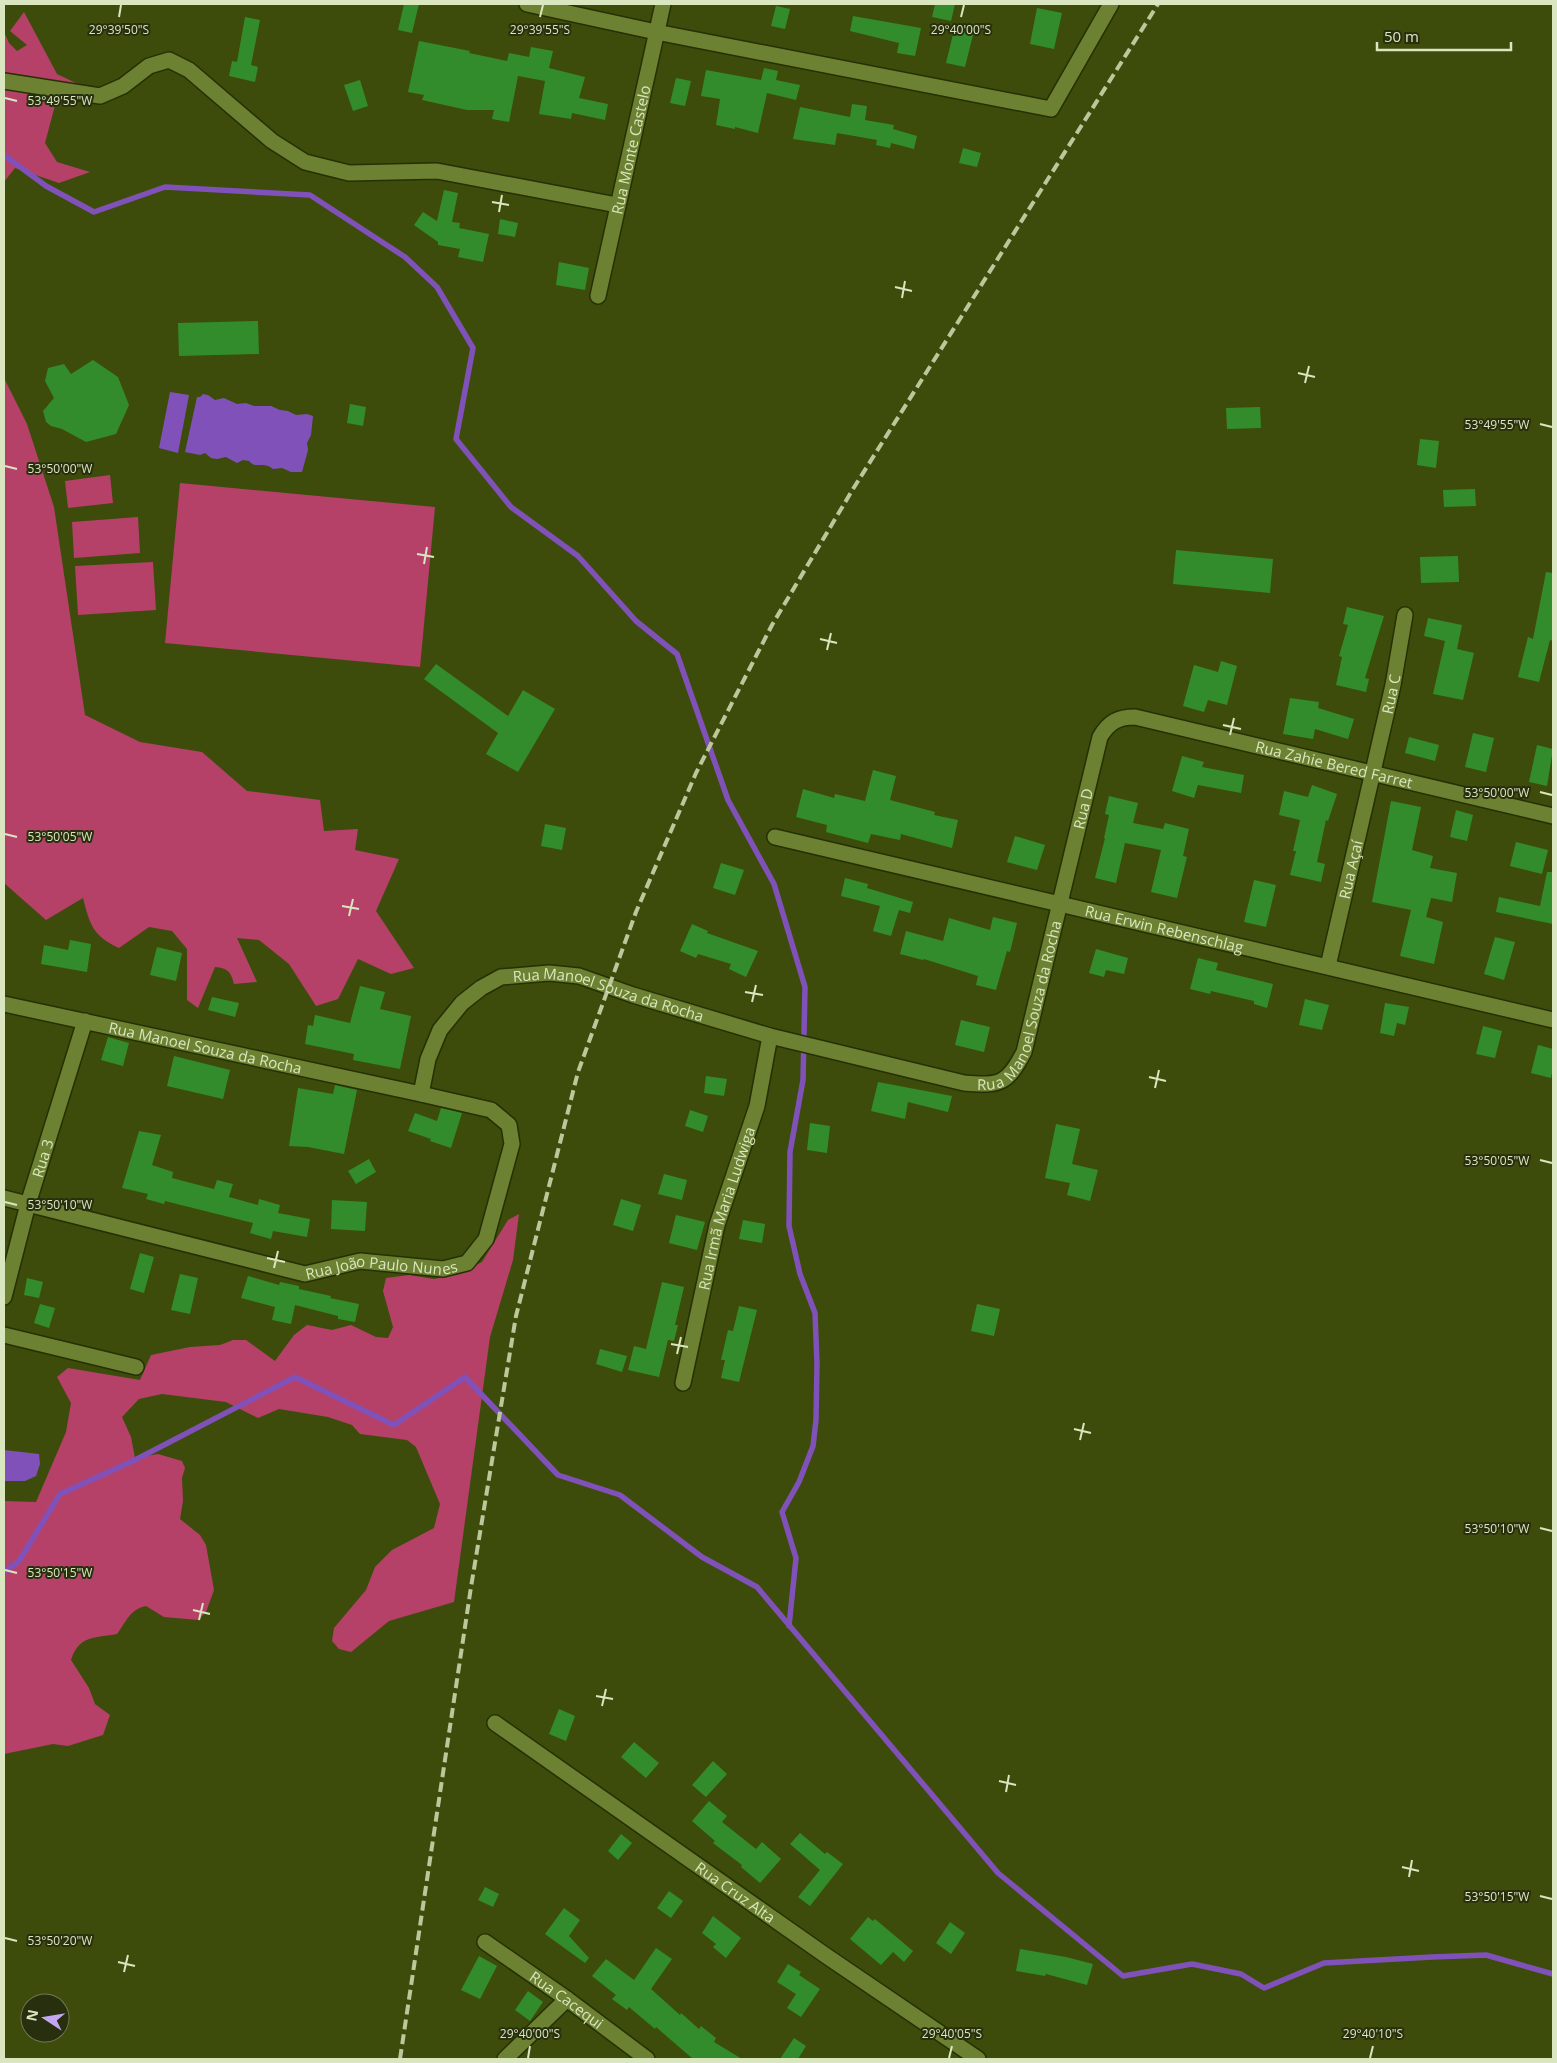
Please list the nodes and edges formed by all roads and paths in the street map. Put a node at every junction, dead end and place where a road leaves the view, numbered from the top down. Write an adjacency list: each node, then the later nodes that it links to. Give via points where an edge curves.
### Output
1 (527, 4): 4 (street)
2 (663, 4): 4 (street, Rua Monte Castelo)
3 (1111, 4): 4 (street, via 1051,109)
4 (656, 32): 6 (street, Rua Monte Castelo)
5 (4, 81): 6 (street, via 100,96 123,86 149,66 169,60 189,70 272,141 306,162 349,173 437,172)
6 (617, 205): 7 (street, Rua Monte Castelo)
7 (598, 296)
8 (1405, 615): 10 (street, Rua C)
9 (1114, 720): 10 (street, Rua Zahie Bered Farret, via 1135,717); 13 (street, Rua D, via 1100,737)
10 (1373, 772): 11 (street, Rua Zahie Bered Farret); 14 (street, Rua Açaí)
11 (1553, 816)
12 (775, 837): 13 (street, Rua Erwin Rebenschlag)
13 (1060, 903): 14 (street, Rua Erwin Rebenschlag); 18 (street, Rua Manoel Souza da Rocha, via 1024,1052 1006,1080 986,1085 964,1082)
14 (1328, 966): 16 (street, Rua Erwin Rebenschlag)
15 (4, 1004): 17 (street, Rua Manoel Souza da Rocha)
16 (1553, 1020)
17 (85, 1021): 19 (street, Rua Manoel Souza da Rocha); 21 (street, Rua 3)
18 (770, 1036): 19 (street, Rua Manoel Souza da Rocha, via 579,976 501,977 462,1003 440,1030 428,1059); 25 (street, Rua Irmã Maria Ludwiga, via 757,1106 717,1225)
19 (421, 1094): 21 (street, Rua João Paulo Nunes, via 491,1110 509,1125 512,1144 486,1240 467,1263 443,1269 360,1261 306,1274)
20 (4, 1198): 21 (street, Rua João Paulo Nunes)
21 (28, 1204): 22 (street, Rua 3)
22 (4, 1297)
23 (4, 1335): 24 (street)
24 (136, 1367)
25 (683, 1382)
26 (495, 1722): 31 (street, Rua Cruz Alta)
27 (485, 1942): 28 (street, Rua Cacequi)
28 (567, 1999): 29 (street); 30 (street, Rua Cacequi)
29 (506, 2059)
30 (647, 2059)
31 (978, 2059)

